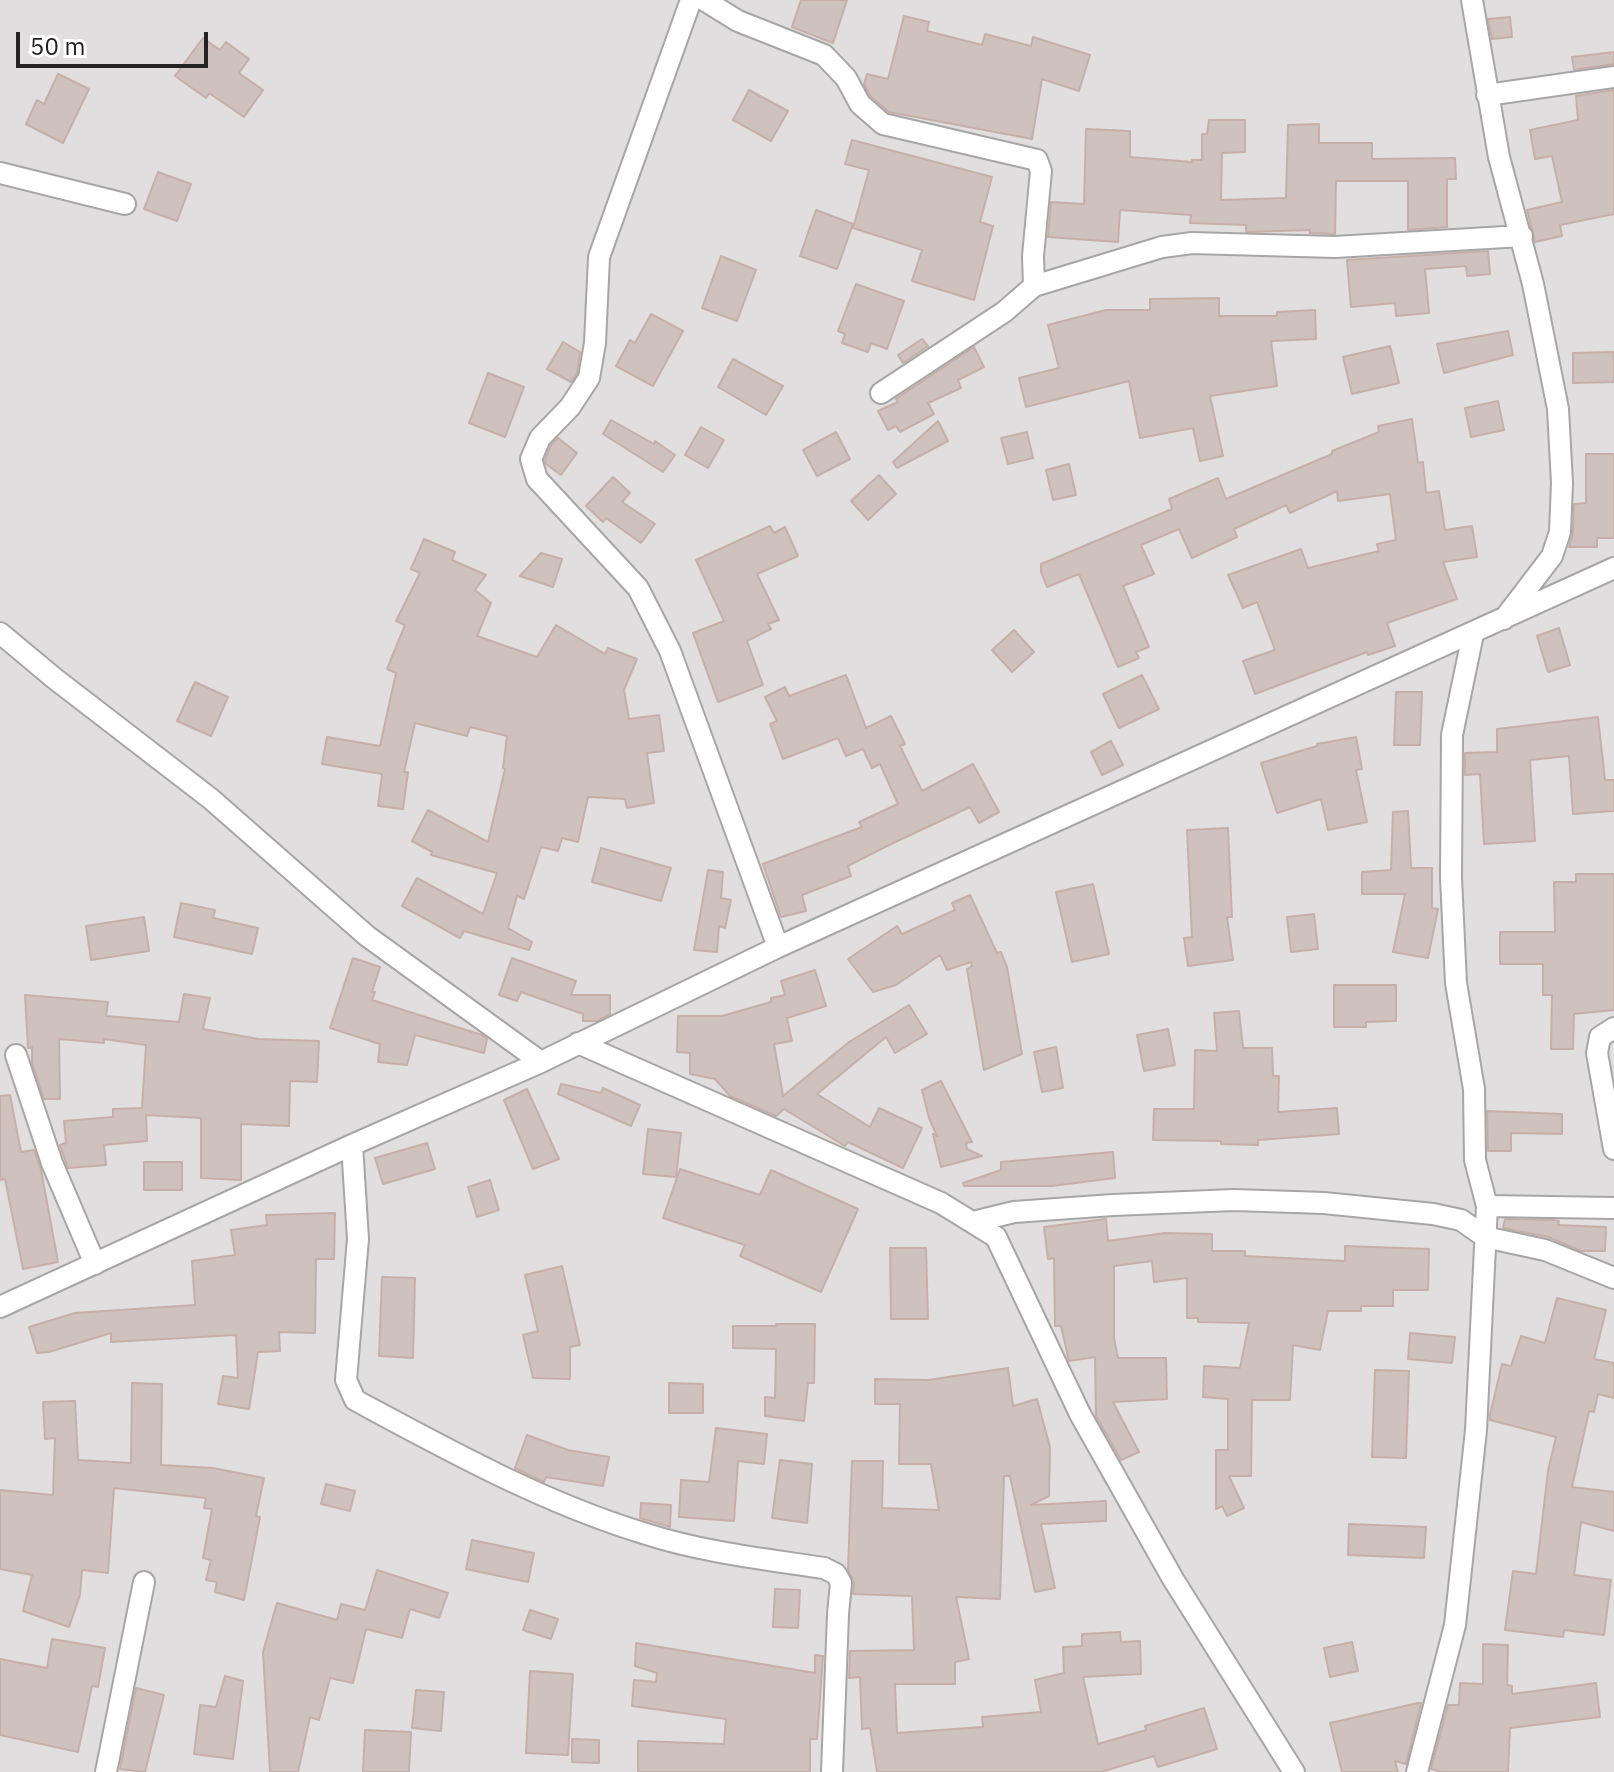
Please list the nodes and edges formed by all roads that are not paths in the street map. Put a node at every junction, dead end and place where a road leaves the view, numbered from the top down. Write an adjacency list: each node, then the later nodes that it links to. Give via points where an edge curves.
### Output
1 (691, 0): 15 (street, via 599,257 589,378 540,438 531,459 537,479 638,588 670,651)
2 (704, 0): 9 (street, via 738,21 824,55 846,78 860,104 883,124 1037,160 1041,171)
3 (1472, 0): 5 (street)
4 (1614, 77): 5 (street)
5 (1487, 95): 8 (street)
6 (0, 173): 7 (street)
7 (125, 204)
8 (1522, 236): 9 (street, via 1335,247 1192,243 1162,247); 12 (street, via 1558,409 1560,532 1552,556)
9 (1034, 286): 10 (street, via 1004,312)
10 (881, 393)
11 (1614, 568): 12 (street)
12 (1504, 619): 14 (street)
13 (0, 633): 19 (street, via 211,799 367,936)
14 (1473, 634): 15 (street); 22 (street, via 1452,735 1451,878 1456,983 1474,1089 1475,1160)
15 (778, 947): 17 (street)
16 (1614, 1028): 21 (street, via 1600,1037 1597,1053)
17 (578, 1043): 19 (street); 24 (street, via 941,1203)
18 (16, 1055): 26 (street, via 52,1163)
19 (541, 1062): 20 (street)
20 (352, 1145): 26 (street); 31 (street, via 358,1239 346,1380 355,1400 486,1470 608,1522 710,1550 836,1574 841,1583)
21 (1614, 1149)
22 (1487, 1206): 23 (street); 25 (street)
23 (1614, 1208)
24 (973, 1222): 25 (street, via 1014,1212 1234,1200 1433,1214 1461,1220); 32 (street, via 996,1237 1088,1428 1173,1579)
25 (1485, 1237): 27 (street, via 1545,1250); 33 (street, via 1476,1430 1455,1625)
26 (95, 1264): 28 (street)
27 (1614, 1278)
28 (0, 1307)
29 (144, 1582): 30 (street)
30 (106, 1772)
31 (832, 1772)
32 (1294, 1772)
33 (1417, 1772)

